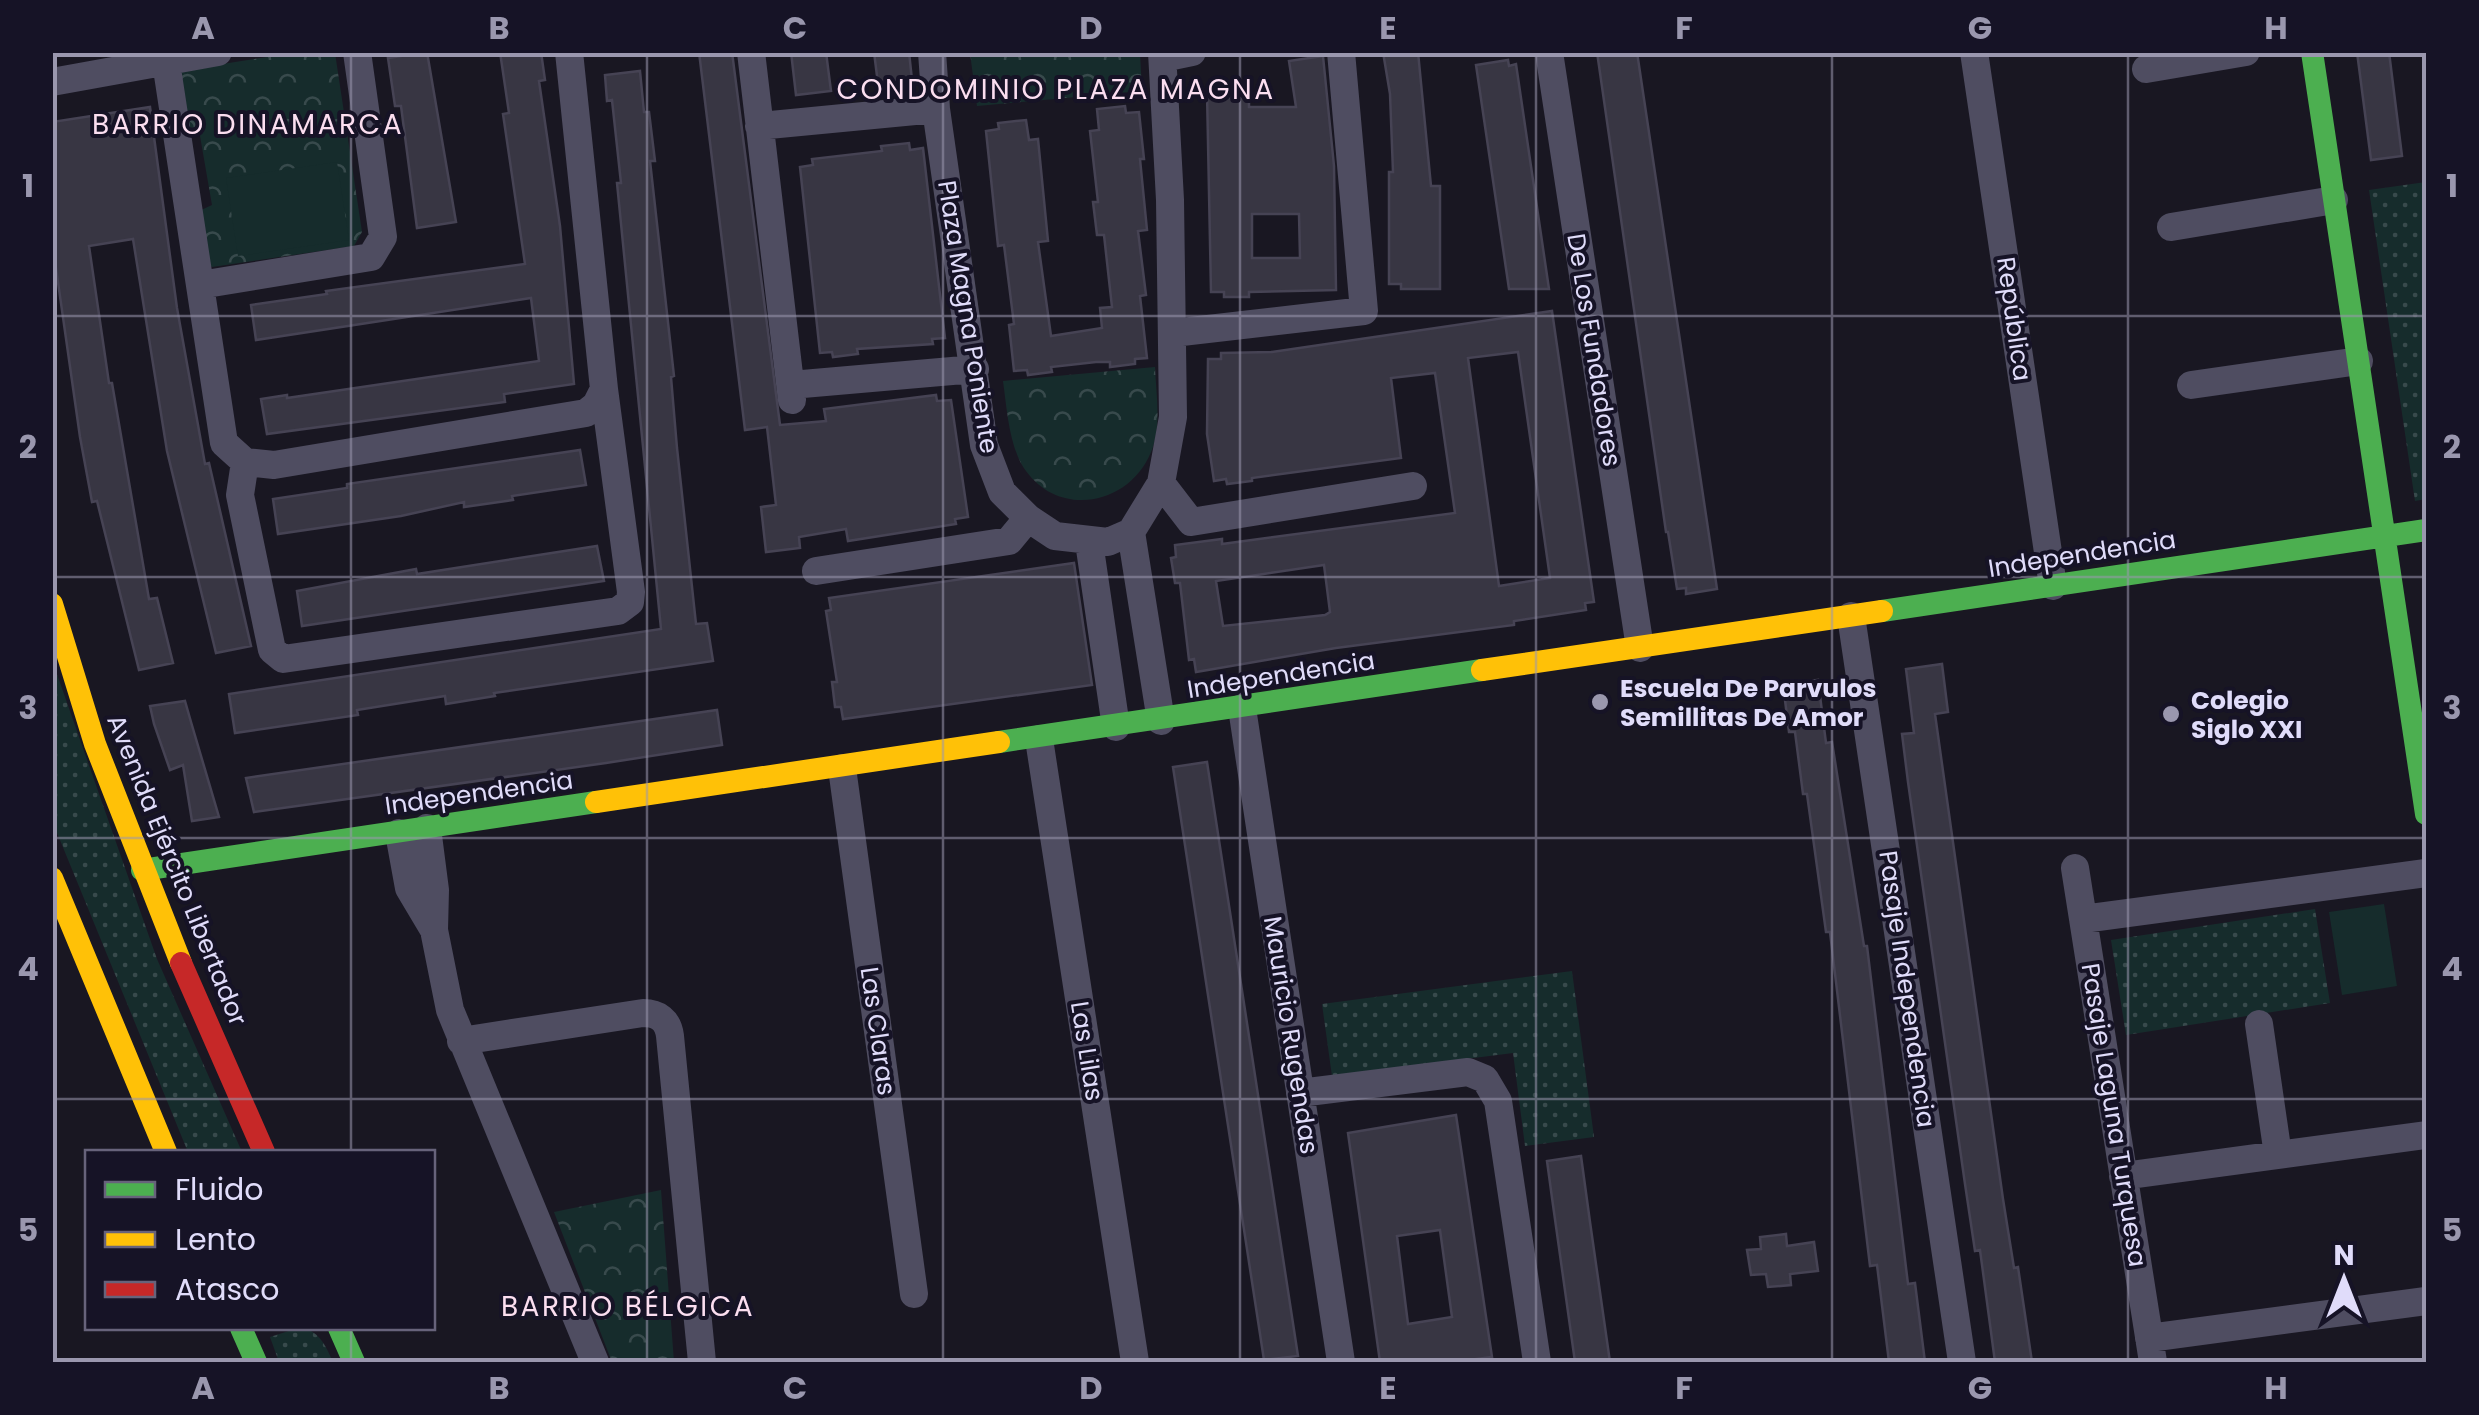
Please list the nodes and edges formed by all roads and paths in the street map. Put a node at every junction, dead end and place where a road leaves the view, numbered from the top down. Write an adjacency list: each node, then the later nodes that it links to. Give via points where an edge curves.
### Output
1 (218, 52): 13 (street)
2 (356, 52): 20 (street, via 382,237 376,250)
3 (569, 52): 25 (street)
4 (750, 52): 17 (street)
5 (932, 52): 16 (street, Plaza Magna Poniente)
6 (1192, 52): 12 (street)
7 (1341, 52): 21 (street, via 1364,311)
8 (1549, 52): 39 (street, De Los Fundadores)
9 (1974, 52): 35 (street, República)
10 (2246, 52): 14 (street)
11 (2312, 52): 18 (street)
12 (1162, 56): 21 (street)
13 (166, 62): 15 (street); 20 (street)
14 (2146, 70)
15 (58, 77)
16 (936, 109): 17 (street); 23 (street, Plaza Magna Poniente)
17 (760, 126): 23 (street, via 792,392)
18 (2334, 200): 19 (street); 22 (street)
19 (2171, 227)
20 (200, 285): 26 (street, via 224,443)
21 (1173, 333): 28 (street, via 1172,417)
22 (2359, 361): 24 (street); 32 (street)
23 (975, 369): 29 (street, Plaza Magna Poniente, via 984,444 1002,492)
24 (2191, 385)
25 (604, 389): 26 (street, via 586,414 274,465); 26 (street, via 632,592 618,610 283,660 272,650 240,496)
26 (240, 459)
27 (1413, 482): 28 (street, via 1191,522)
28 (1161, 484): 31 (street)
29 (1028, 518): 33 (street, Plaza Magna Poniente, via 1054,536); 34 (street, via 1009,542)
30 (2426, 530): 32 (street, Independencia)
31 (1131, 532): 33 (street); 41 (street)
32 (2385, 536): 35 (street, Independencia); 45 (street)
33 (1089, 542): 42 (street)
34 (816, 571)
35 (2053, 586): 37 (street, Independencia)
36 (52, 604): 38 (street, Avenida Ejército Libertador)
37 (1851, 616): 39 (street, Independencia); 75 (street, Pasaje Independencia)
38 (57, 634): 49 (street, Avenida Ejército Libertador)
39 (1640, 648): 40 (street, Independencia)
40 (1242, 708): 41 (street, Independencia); 56 (street, Mauricio Rugendas)
41 (1160, 721): 42 (street, Independencia)
42 (1116, 727): 43 (street, Independencia)
43 (1039, 739): 44 (street, Independencia); 72 (street, Las Lilas)
44 (842, 768): 46 (street, Independencia); 62 (street, Las Claras)
45 (2426, 814)
46 (427, 828): 47 (street, Independencia); 53 (street)
47 (398, 833): 49 (street, Independencia); 53 (street, via 409,888)
48 (2074, 868): 52 (street, Pasaje Laguna Turquesa)
49 (142, 870): 59 (street, Avenida Ejército Libertador)
50 (2426, 873): 52 (street)
51 (52, 878): 58 (street)
52 (2082, 920): 61 (street, Pasaje Laguna Turquesa)
53 (434, 930): 55 (street)
54 (2259, 1024): 60 (street)
55 (461, 1041): 70 (street); 71 (street, via 643,1012 665,1021)
56 (1300, 1093): 73 (street, Mauricio Rugendas); 74 (street, via 1468,1072 1491,1085)
57 (2426, 1134): 60 (street)
58 (165, 1150)
59 (263, 1150)
60 (2278, 1155): 61 (street)
61 (2123, 1176): 67 (street, Pasaje Laguna Turquesa)
62 (914, 1294)
63 (2426, 1301): 67 (street)
64 (242, 1330): 68 (street)
65 (264, 1330): 68 (street)
66 (340, 1330): 69 (street)
67 (2151, 1350)
68 (253, 1356)
69 (354, 1362)
70 (596, 1362)
71 (702, 1362)
72 (1135, 1362)
73 (1340, 1362)
74 (1537, 1362)
75 (1962, 1362)

